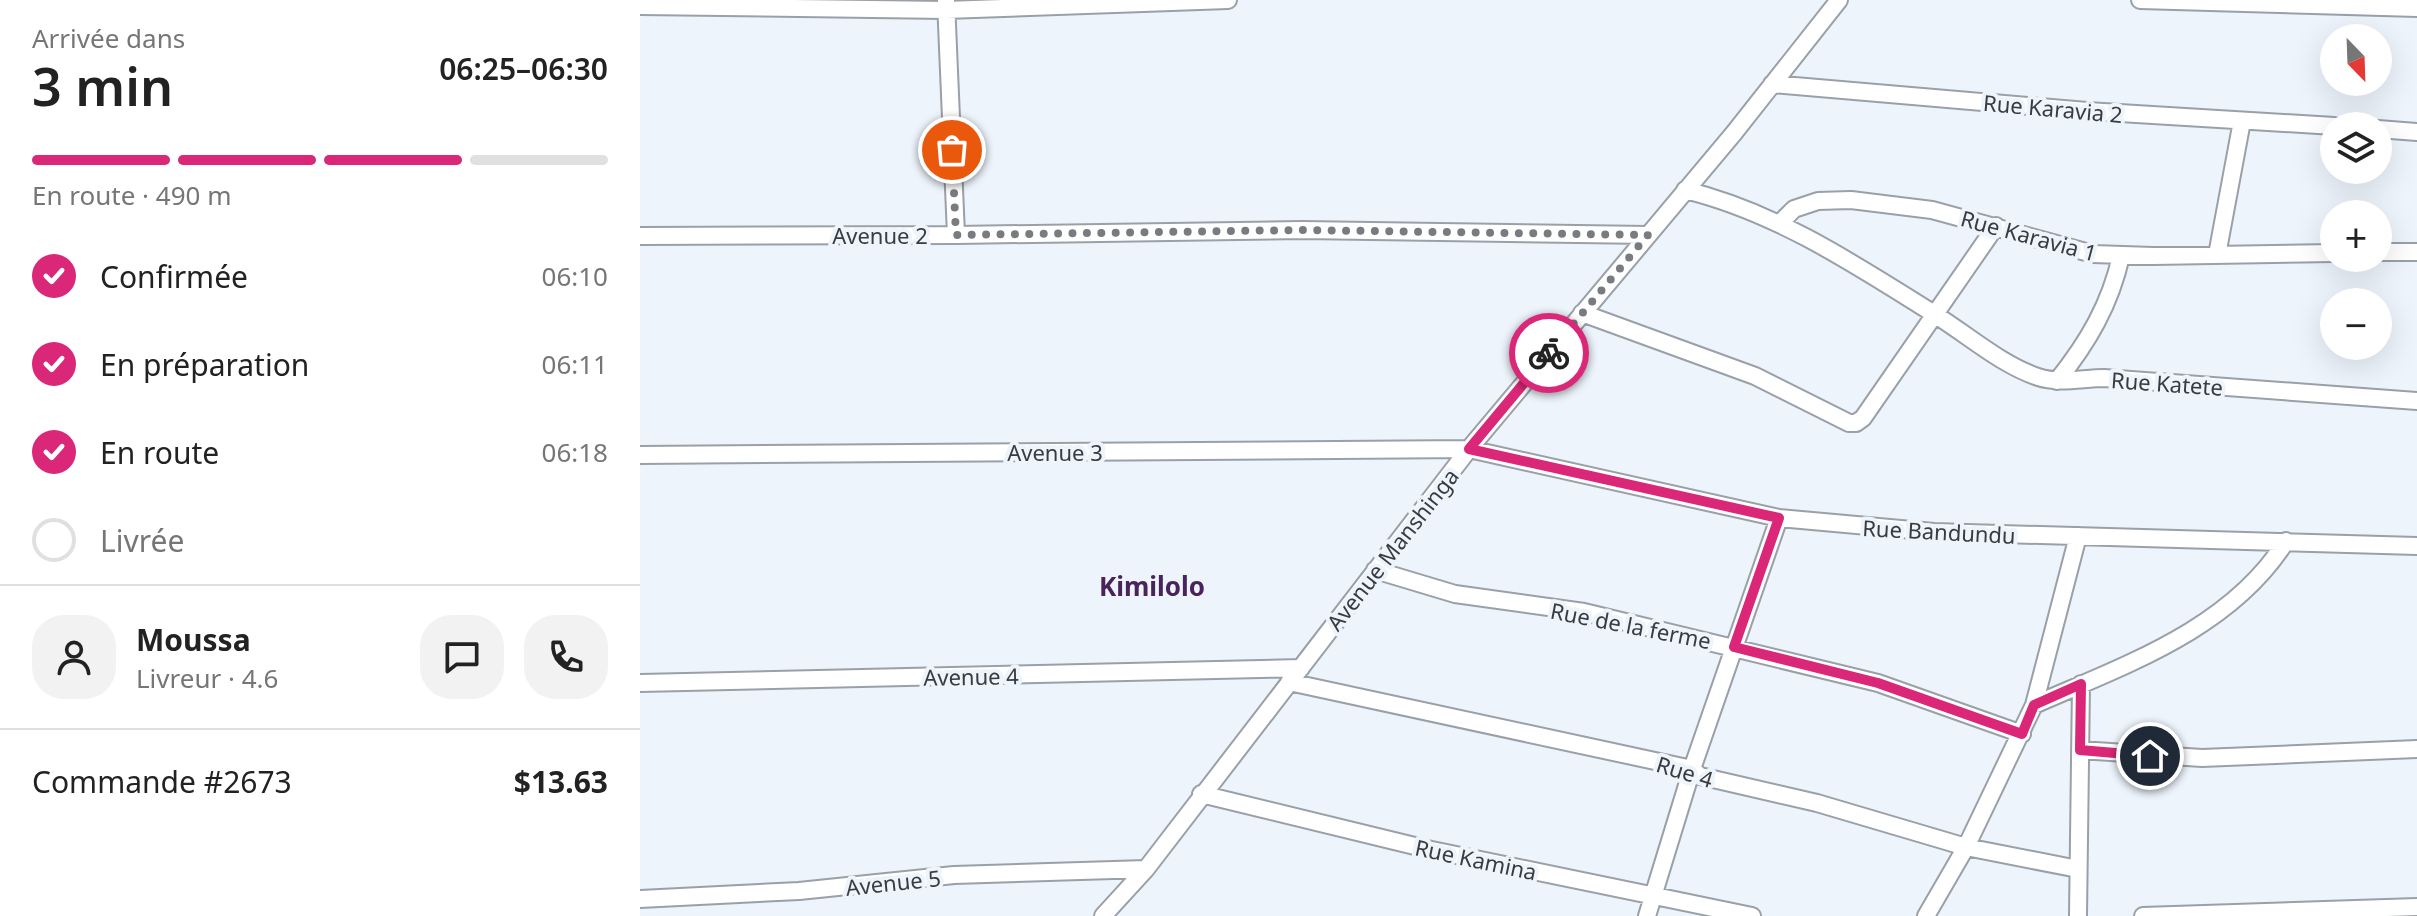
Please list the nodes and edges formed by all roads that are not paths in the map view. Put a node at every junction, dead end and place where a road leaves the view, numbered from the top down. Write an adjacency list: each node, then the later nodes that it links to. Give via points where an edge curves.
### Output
1 (1228, 0): 4 (street)
2 (1839, 0): 7 (street, Avenue Manshinga)
3 (2140, 0): 6 (street)
4 (946, 5): 5 (street); 15 (street)
5 (640, 6)
6 (2417, 8)
7 (1772, 84): 8 (street, Rue Karavia 2); 12 (street, Avenue Manshinga)
8 (2242, 121): 9 (street, Rue Karavia 2); 21 (street)
9 (2320, 125)
10 (2392, 130): 11 (street)
11 (2417, 132)
12 (1685, 190): 13 (street, Rue Katete); 16 (street, Avenue Manshinga)
13 (1780, 223): 14 (street, Rue Karavia 1, via 1794,209 1818,201 1851,200 1932,210); 24 (street, Rue Katete)
14 (1996, 226): 22 (street, Rue Karavia 1, via 2061,247); 24 (street)
15 (956, 235): 16 (street, Avenue 2, via 1302,230); 17 (street, Avenue 2)
16 (1648, 235): 23 (street, Avenue Manshinga)
17 (640, 236)
18 (2392, 252): 19 (street)
19 (2417, 252)
20 (2320, 253): 21 (street, Rue Karavia 1)
21 (2217, 255): 22 (street, Rue Karavia 1)
22 (2121, 256): 25 (street, via 2101,319)
23 (1582, 313): 24 (street, via 1755,376 1849,423 1863,418); 27 (street, Avenue Manshinga)
24 (1936, 315): 25 (street, Rue Katete, via 1999,358 2038,378)
25 (2057, 381): 26 (street, Rue Katete, via 2104,378)
26 (2417, 401)
27 (1469, 449): 28 (street, Avenue 3); 29 (street, Rue Bandundu); 33 (street, Avenue Manshinga)
28 (640, 455)
29 (1779, 518): 30 (street, Rue Bandundu, via 1934,532); 34 (street)
30 (2078, 536): 31 (street, Rue Bandundu); 39 (street)
31 (2286, 541): 32 (street, Rue Bandundu); 38 (street, via 2253,585 2224,610)
32 (2417, 546)
33 (1375, 570): 34 (street, Rue de la ferme, via 1455,594 1584,612); 35 (street, Avenue Manshinga)
34 (1734, 647): 40 (street, Rue de la ferme, via 1878,683); 43 (street)
35 (1301, 668): 36 (street, Avenue Manshinga); 37 (street, Avenue 4)
36 (1289, 682): 43 (street, Rue 4); 44 (street, Avenue Manshinga)
37 (640, 683)
38 (2081, 684): 39 (street); 42 (street)
39 (2034, 705): 40 (street)
40 (2022, 734): 45 (street)
41 (2417, 749): 42 (street, via 2202,758)
42 (2080, 750): 47 (street)
43 (1692, 769): 45 (street, Rue 4, via 1700,776 1817,803); 48 (street)
44 (1201, 794): 46 (street, Avenue Manshinga); 48 (street, Rue Kamina, via 1427,849)
45 (1966, 847): 47 (street, Rue 4); 54 (street)
46 (1146, 869): 49 (street, Avenue 5, via 970,874 799,891); 51 (street, Avenue Manshinga)
47 (2078, 869): 55 (street)
48 (1654, 895): 52 (street); 53 (street, Rue Kamina)
49 (640, 899)
50 (2417, 907): 56 (street)
51 (1103, 916)
52 (1647, 916)
53 (1752, 916)
54 (1926, 916)
55 (2078, 916)
56 (2143, 916)

